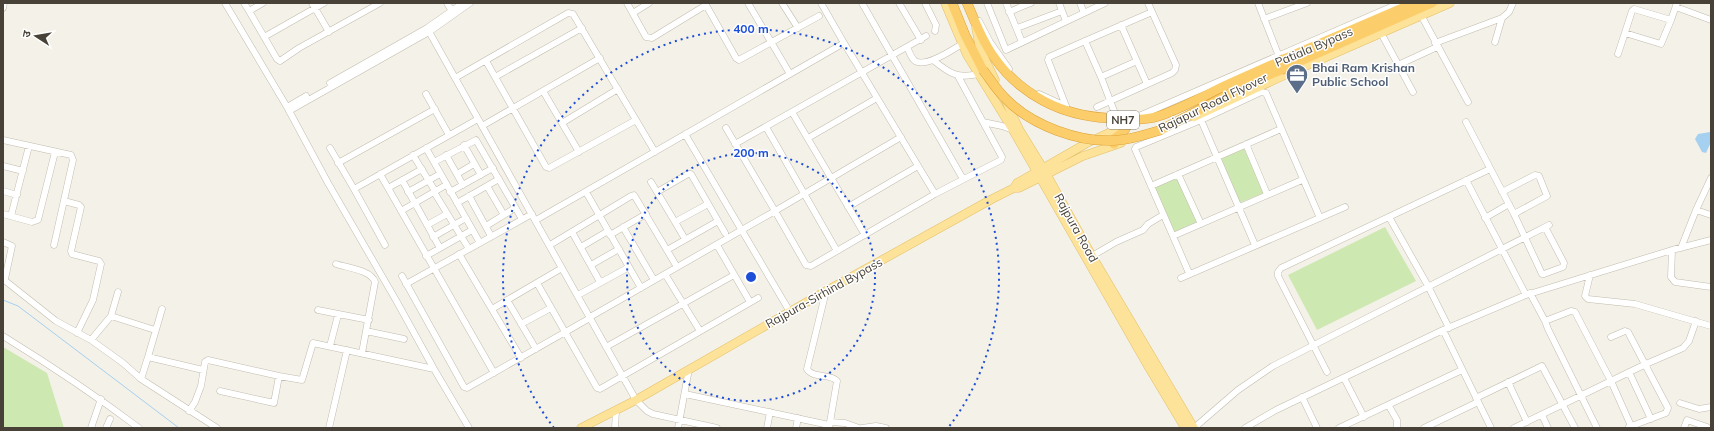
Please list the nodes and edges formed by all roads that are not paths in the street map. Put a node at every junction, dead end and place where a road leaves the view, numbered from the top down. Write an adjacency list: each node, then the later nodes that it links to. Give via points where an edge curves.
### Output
1 (4, 3): 40 (street)
2 (226, 3): 103 (street)
3 (244, 3): 41 (street)
4 (263, 3): 41 (street)
5 (324, 3): 39 (street)
6 (380, 3): 62 (street)
7 (446, 3): 46 (street)
8 (464, 3): 46 (street)
9 (470, 3): 46 (street)
10 (627, 3): 43 (street)
11 (649, 3): 43 (street)
12 (748, 3): 70 (street)
13 (782, 3): 58 (street)
14 (821, 3): 71 (street)
15 (862, 3): 78 (street)
16 (925, 3): 61 (street, via 936,25)
17 (945, 3): 72 (main road, Rajpura Road)
18 (952, 3): 83 (highway, Rajapur Road Flyover / NH7, bridge, via 983,70 1003,97 1036,121 1086,138 1118,140 1161,130)
19 (967, 3): 54 (highway, Rajpura Road / NH7)
20 (971, 3): 76 (street)
21 (987, 3): 75 (street)
22 (1006, 3): 44 (street)
23 (1031, 3): 37 (street)
24 (1059, 3): 42 (street)
25 (1080, 3): 47 (street)
26 (1105, 3): 47 (street)
27 (1148, 3): 45 (street)
28 (1258, 3): 51 (street)
29 (1307, 3): 51 (street)
30 (1400, 3): 83 (street)
31 (1414, 3): 83 (highway, Patiala Bypass / NH7)
32 (1432, 3): 83 (highway, Rajapur Road Flyover / NH7)
33 (1450, 3): 48 (main road)
34 (1513, 3): 50 (street, via 1509,12)
35 (706, 4): 43 (street, via 652,38 646,37); 70 (street, via 739,60)
36 (901, 4): 74 (street, via 924,38)
37 (1023, 4): 44 (street)
38 (1676, 5): 52 (street); 53 (street)
39 (314, 6): 62 (street); 65 (street)
40 (3, 8)
41 (249, 11): 65 (street)
42 (1062, 11): 55 (street); 59 (street)
43 (633, 12)
44 (1009, 12): 59 (street)
45 (1152, 12): 56 (street); 92 (street, via 1176,68 1172,73)
46 (453, 13): 60 (street)
47 (1084, 13): 55 (street)
48 (1421, 15): 63 (main road); 73 (street)
49 (819, 16): 58 (street)
50 (1502, 18): 69 (street); 73 (street)
51 (1264, 19): 83 (street)
52 (1670, 20): 64 (street, via 1661,44); 64 (street, via 1634,9)
53 (1711, 20)
54 (975, 21): 67 (highway, Rajpura Road / NH7); 152 (main road, Rajpura Road, via 980,49)
55 (1066, 21): 68 (street)
56 (1120, 25): 66 (street); 82 (street)
57 (582, 28): 79 (street); 81 (street, via 573,14 568,13); 89 (street)
58 (798, 28): 70 (street)
59 (1016, 28): 68 (street)
60 (428, 30): 91 (street); 103 (street)
61 (935, 31)
62 (329, 32): 65 (street, via 280,61)
63 (1381, 33): 83 (main road); 84 (street)
64 (1625, 33): 77 (street)
65 (264, 37)
66 (1085, 41): 90 (street); 100 (street, via 1049,57 1048,60)
67 (985, 42): 107 (highway, Patiala Bypass / NH7, via 1007,73 1041,100 1085,116)
68 (1022, 42): 75 (street)
69 (1495, 42)
70 (772, 43): 86 (street)
71 (844, 43): 85 (street); 86 (street)
72 (962, 44): 80 (street); 87 (main road, Rajpura Road)
73 (1436, 45): 84 (street); 99 (street)
74 (907, 47): 78 (street); 80 (street, via 916,62)
75 (1006, 50): 76 (street)
76 (999, 54): 100 (street, via 1006,66 1020,80 1038,93)
77 (1618, 54)
78 (892, 56): 85 (street); 158 (street)
79 (600, 58): 93 (street); 94 (street)
80 (933, 60): 88 (street)
81 (486, 61): 89 (street); 91 (street)
82 (1137, 61): 90 (street); 92 (street)
83 (1283, 65): 107 (highway, Patiala Bypass / NH7, via 1157,117); 124 (main road, via 1164,131)
84 (1398, 65): 95 (street)
85 (862, 72): 97 (street); 105 (street)
86 (790, 74): 118 (street)
87 (978, 74): 88 (street); 117 (main road, Rajpura Road)
88 (958, 76): 110 (street)
89 (495, 77): 102 (street)
90 (1102, 77): 98 (street)
91 (455, 78): 106 (street)
92 (1147, 84): 98 (street)
93 (618, 89): 108 (street); 112 (street)
94 (542, 91): 102 (street); 112 (street)
95 (1413, 92)
96 (426, 94): 104 (street)
97 (877, 98): 120 (street); 121 (street)
98 (1111, 100): 101 (street); 107 (street)
99 (1468, 102)
100 (1066, 106): 107 (street)
101 (1097, 107)
102 (514, 108): 113 (street); 131 (street, via 546,167 551,168)
103 (288, 109): 309 (street)
104 (435, 109): 119 (street); 137 (street)
105 (792, 112): 114 (street); 121 (street)
106 (478, 119): 113 (street); 119 (street)
107 (1123, 119): 124 (highway, via 1127,127 1114,139); 152 (main road, via 1119,128 1087,143)
108 (636, 120): 131 (street); 132 (street)
109 (1202, 120): 116 (street, via 1264,92); 135 (street); 166 (street, via 1136,147 1135,152)
110 (983, 122): 117 (street); 158 (street, via 1002,157 1001,160)
111 (1466, 122): 145 (street)
112 (562, 123): 131 (street)
113 (482, 126): 196 (street)
114 (766, 126): 123 (street); 178 (street)
115 (726, 128): 123 (street)
116 (1281, 129): 125 (street); 159 (street)
117 (1013, 130): 136 (main road, Rajpura Road)
118 (685, 134): 132 (street); 218 (street)
119 (449, 135): 129 (street)
120 (901, 137): 142 (street); 153 (street)
121 (808, 138): 153 (street)
122 (3, 140): 127 (street)
123 (735, 144): 193 (street)
124 (1114, 144): 140 (main road)
125 (1246, 144): 135 (street); 180 (street)
126 (464, 145): 134 (street); 139 (street); 143 (street, via 477,141)
127 (29, 146): 130 (street); 146 (street)
128 (330, 148): 137 (street)
129 (426, 148): 133 (street); 138 (street)
130 (55, 152): 182 (street, via 72,155); 201 (street, via 38,220 32,222)
131 (580, 152)
132 (655, 152): 174 (street)
133 (413, 155): 144 (street); 147 (street)
134 (446, 155): 138 (street); 149 (street)
135 (1216, 157): 150 (street); 188 (street)
136 (1028, 158): 152 (main road, Rajpura Road); 162 (main road)
137 (338, 162): 169 (street)
138 (434, 162): 148 (street)
139 (474, 164): 149 (street); 151 (street)
140 (1065, 165): 152 (main road); 168 (main road, via 1056,178)
141 (3, 166): 146 (street)
142 (918, 166): 179 (street); 187 (street)
143 (493, 168): 151 (street); 155 (street)
144 (422, 169): 156 (street); 157 (street)
145 (1490, 169): 160 (street); 176 (street)
146 (23, 171): 177 (street)
147 (380, 174): 167 (street); 169 (street)
148 (440, 174): 157 (street); 163 (street)
149 (457, 174): 164 (street)
150 (1178, 174): 166 (street); 212 (street)
151 (481, 175): 164 (street)
152 (1041, 175): 162 (main road); 162 (main road, Rajpura-Sirhind Bypass); 168 (main road, Rajpura Road); 361 (main road, Rajpura Road)
153 (831, 178): 178 (street); 187 (street)
154 (1711, 178): 191 (street)
155 (499, 179): 165 (street); 190 (street)
156 (402, 180): 167 (street); 171 (street)
157 (428, 180): 171 (street); 172 (street)
158 (962, 180): 179 (street)
159 (1302, 180): 180 (street); 206 (street)
160 (1466, 180): 204 (street); 207 (street)
161 (651, 182): 175 (street)
162 (1021, 184): 269 (main road, Rajpura-Sirhind Bypass)
163 (446, 185): 172 (street); 173 (street)
164 (463, 185): 173 (street)
165 (487, 186): 181 (street); 199 (street)
166 (1151, 186): 200 (street)
167 (388, 188): 192 (street)
168 (1054, 188): 248 (main road, Rajpura Road)
169 (354, 189): 233 (street)
170 (3, 191): 177 (street)
171 (408, 192): 183 (street)
172 (434, 192): 183 (street); 195 (street)
173 (450, 192): 184 (street)
174 (586, 192): 202 (street); 209 (street)
175 (657, 192): 185 (street, via 691,174); 211 (street)
176 (1502, 192): 186 (street); 198 (street, via 1536,175 1539,176 1547,196)
177 (17, 194): 201 (street)
178 (804, 194): 193 (street); 245 (street)
179 (936, 194): 222 (street)
180 (1267, 194): 188 (street)
181 (470, 196): 184 (street); 215 (street)
182 (64, 201): 232 (street); 295 (street, via 81,207 72,254 99,261 101,264 93,300)
183 (415, 203): 192 (street); 213 (street)
184 (457, 203): 205 (street)
185 (708, 204): 210 (street); 211 (street)
186 (1509, 204): 198 (street); 207 (street)
187 (848, 207): 222 (street)
188 (1238, 207): 212 (street); 235 (street)
189 (1345, 207): 206 (street)
190 (515, 208): 199 (street); 208 (street)
191 (1696, 210): 203 (street); 239 (street)
192 (401, 211): 247 (street)
193 (775, 211): 218 (street); 245 (street, via 809,266)
194 (3, 214): 201 (street)
195 (447, 214): 213 (street); 214 (street)
196 (532, 214): 208 (street); 209 (street)
197 (646, 214): 202 (street, via 636,197 631,196); 216 (street); 243 (street)
198 (1514, 214): 227 (street)
199 (504, 215): 215 (street)
200 (1164, 215): 225 (street); 248 (street, via 1143,230)
201 (11, 216)
202 (600, 216): 219 (street); 220 (street)
203 (1711, 216)
204 (1389, 217): 266 (street); 301 (street, via 1281,268 1278,272)
205 (466, 218): 214 (street); 217 (street)
206 (1320, 218): 235 (street)
207 (1485, 218): 242 (street)
208 (522, 220): 224 (street)
209 (536, 220): 236 (street)
210 (718, 220): 221 (street); 228 (street)
211 (675, 222): 228 (street)
212 (1201, 224): 225 (street)
213 (427, 225): 226 (street)
214 (454, 225): 223 (street); 226 (street)
215 (486, 226): 224 (street)
216 (623, 227): 220 (street); 262 (street)
217 (472, 230): 223 (street); 231 (street)
218 (742, 231): 234 (street); 281 (street)
219 (572, 232): 236 (street); 237 (street)
220 (609, 233): 237 (street); 241 (street)
221 (725, 233)
222 (865, 235): 245 (street)
223 (462, 236): 238 (street); 240 (street)
224 (491, 236): 231 (street)
225 (1172, 236): 255 (street)
226 (434, 237): 238 (street)
227 (1525, 237): 227 (street, via 1542,274 1563,267 1564,263 1547,226); 242 (street)
228 (685, 239): 243 (street)
229 (1711, 240): 239 (street)
230 (3, 242): 261 (street, via 12,246)
231 (480, 243): 240 (street)
232 (54, 245)
233 (386, 245)
234 (717, 245): 252 (street); 257 (street)
235 (1255, 245): 255 (street)
236 (550, 246): 254 (street)
237 (581, 247): 250 (street)
238 (440, 248): 247 (street)
239 (1681, 248): 244 (street)
240 (469, 249): 246 (street)
241 (619, 249): 250 (street); 251 (street)
242 (1501, 249): 266 (street); 271 (street)
243 (667, 250): 252 (street)
244 (1672, 250): 258 (street); 267 (street, via 1672,281)
245 (837, 251)
246 (459, 254): 253 (street); 279 (street)
247 (426, 256): 253 (street)
248 (1092, 256): 362 (main road, Rajpura Road)
249 (336, 264): 285 (street, via 362,272 374,279)
250 (591, 265): 263 (street)
251 (629, 267): 263 (street); 268 (street)
252 (677, 267): 256 (street)
253 (434, 268): 265 (street); 315 (street)
254 (562, 268): 264 (street); 272 (street)
255 (1189, 273): 260 (street)
256 (665, 274): 262 (street); 276 (street)
257 (734, 275): 275 (street); 276 (street)
258 (1590, 275): 271 (street); 287 (street, via 1585,292 1588,299 1635,304)
259 (402, 276): 265 (street)
260 (1181, 278)
261 (4, 279): 295 (street, via 56,321)
262 (654, 280): 268 (street)
263 (600, 282): 272 (street)
264 (537, 283): 274 (street); 277 (street)
265 (406, 284): 315 (street, via 464,387 470,387)
266 (1428, 286): 290 (street); 301 (street)
267 (1711, 286)
268 (641, 288): 284 (street)
269 (826, 291): 281 (main road, Rajpura-Sirhind Bypass); 343 (street, via 807,369 812,374 838,381)
270 (118, 292): 283 (street)
271 (1528, 294): 286 (street); 290 (street)
272 (578, 295): 284 (street)
273 (758, 298): 275 (street)
274 (507, 300): 279 (street); 288 (street)
275 (750, 302): 293 (street)
276 (683, 304): 293 (street); 302 (street)
277 (551, 308): 288 (street); 294 (street)
278 (162, 309): 291 (street)
279 (492, 309): 307 (street)
280 (318, 310): 282 (street)
281 (790, 312): 310 (main road, Rajpura-Sirhind Bypass)
282 (338, 315): 285 (street); 300 (street)
283 (112, 316): 291 (street); 299 (street)
284 (590, 317): 294 (street); 302 (street)
285 (368, 320): 292 (street)
286 (1545, 321): 320 (street, via 1571,311 1575,312); 324 (street)
287 (1696, 321): 289 (street); 308 (street, via 1687,345)
288 (521, 324): 303 (street)
289 (1711, 326)
290 (1446, 329): 312 (street); 318 (street)
291 (155, 330): 306 (street)
292 (366, 331): 298 (street); 305 (street)
293 (700, 331): 317 (street)
294 (566, 332): 303 (street); 317 (street, via 597,388 602,389)
295 (77, 333): 299 (street)
296 (3, 336): 326 (street)
297 (1611, 337): 308 (street, via 1627,331)
298 (404, 339)
299 (92, 340): 319 (street)
300 (330, 346): 304 (street); 316 (street, via 312,344 302,380)
301 (1314, 346): 313 (street); 362 (street, via 1254,377)
302 (606, 347): 317 (street)
303 (536, 349): 307 (street)
304 (347, 350): 305 (street); 350 (street)
305 (362, 353): 309 (street)
306 (148, 357): 311 (street); 319 (street)
307 (521, 358): 315 (street)
308 (1646, 364): 314 (street); 340 (street, via 1668,408 1666,413)
309 (434, 369): 351 (street)
310 (689, 369): 323 (street); 327 (main road, Rajpura-Sirhind Bypass)
311 (203, 370): 316 (street, via 206,361 210,360); 334 (street, via 199,392)
312 (1462, 370): 328 (street); 331 (street)
313 (1327, 372)
314 (1629, 372): 320 (street); 340 (street)
315 (494, 373)
316 (279, 376): 322 (street, via 274,403)
317 (622, 376): 327 (street)
318 (1344, 378): 325 (street); 337 (street)
319 (142, 379): 334 (street)
320 (1611, 381): 324 (street); 344 (street)
321 (1508, 382): 328 (street); 330 (street, via 1542,366); 342 (street)
322 (220, 391)
323 (685, 394): 335 (street); 341 (street)
324 (1582, 395): 330 (street); 372 (street)
325 (1302, 397): 363 (street); 364 (street)
326 (101, 399): 346 (street); 348 (street)
327 (636, 400): 333 (main road, Rajpura-Sirhind Bypass); 341 (street, via 646,411)
328 (1477, 400): 367 (street); 368 (street)
329 (1680, 403): 332 (street, via 1699,409)
330 (1563, 404): 336 (street); 371 (street)
331 (1389, 406): 337 (street); 366 (street, via 1397,420)
332 (1711, 407)
333 (616, 410): 352 (main road, Rajpura-Sirhind Bypass); 353 (street)
334 (189, 411): 349 (street)
335 (770, 412): 338 (street); 356 (street)
336 (1542, 415): 342 (street); 370 (street)
337 (1364, 416): 365 (street)
338 (798, 418): 343 (street); 357 (street)
339 (110, 419): 347 (street)
340 (1651, 419): 344 (street)
341 (680, 420): 354 (street); 355 (street)
342 (1527, 422): 369 (street)
343 (829, 425): 358 (street, via 845,424)
344 (1630, 427)
345 (1707, 427): 373 (street, via 1687,420)
346 (91, 428)
347 (106, 428)
348 (139, 428)
349 (217, 428)
350 (329, 428)
351 (469, 428)
352 (582, 428)
353 (615, 428)
354 (678, 428)
355 (714, 428)
356 (767, 428)
357 (796, 428)
358 (859, 428)
359 (862, 428): 360 (street)
360 (886, 428)
361 (1185, 428)
362 (1194, 428)
363 (1245, 428)
364 (1317, 428)
365 (1339, 428)
366 (1397, 428)
367 (1424, 428)
368 (1491, 428)
369 (1514, 428)
370 (1548, 428)
371 (1574, 428)
372 (1597, 428)
373 (1684, 428)

